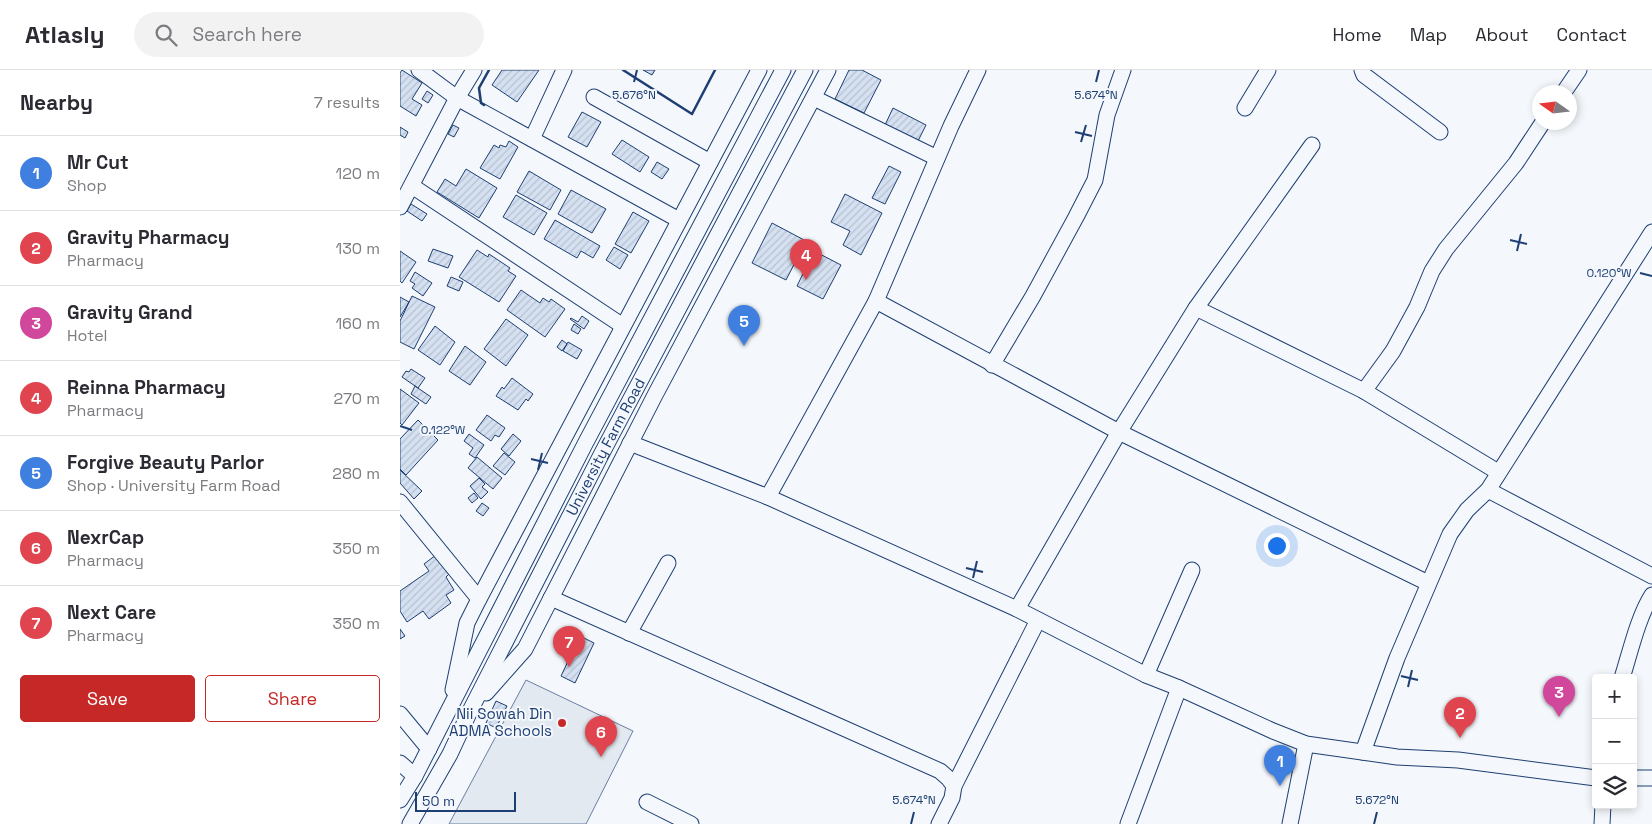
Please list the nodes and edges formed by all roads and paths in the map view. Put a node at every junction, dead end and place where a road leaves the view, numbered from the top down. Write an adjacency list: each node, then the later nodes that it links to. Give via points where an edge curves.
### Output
1 (419, 70): 14 (street)
2 (474, 70): 14 (street)
3 (564, 70): 20 (street)
4 (759, 70): 23 (street)
5 (783, 70): 52 (street, University Farm Road)
6 (805, 70): 53 (street, University Farm Road, via 602,453)
7 (828, 70): 16 (street)
8 (978, 70): 22 (street)
9 (1123, 70): 31 (street, via 1107,115 1095,180)
10 (1268, 70): 17 (street)
11 (1362, 70): 19 (street, via 1364,75)
12 (1579, 70): 13 (street)
13 (1569, 85)
14 (457, 98): 20 (street); 24 (street)
15 (594, 98): 23 (street)
16 (814, 98): 22 (street); 34 (street)
17 (1245, 108)
18 (1538, 130): 32 (street, via 1516,163 1446,249 1392,351)
19 (1440, 132)
20 (532, 139): 26 (street)
21 (1312, 145): 29 (street)
22 (937, 158): 28 (street)
23 (710, 162): 26 (street)
24 (412, 186): 25 (street); 30 (street)
25 (400, 207)
26 (679, 220): 30 (street)
27 (1652, 232): 35 (street)
28 (876, 301): 31 (street); 37 (street)
29 (1196, 308): 32 (street); 33 (street)
30 (623, 326): 44 (street)
31 (992, 365): 33 (street)
32 (1364, 391): 35 (street)
33 (1118, 432): 42 (street); 46 (street)
34 (630, 444): 37 (street); 43 (street)
35 (1498, 472): 36 (street)
36 (1488, 490): 41 (street); 42 (street, via 1467,510 1450,534)
37 (768, 497): 46 (street)
38 (400, 502): 44 (street)
39 (668, 563): 48 (street)
40 (1192, 570): 50 (street)
41 (1652, 576)
42 (1428, 582): 57 (street)
43 (551, 598): 48 (street); 53 (street, via 525,649)
44 (479, 599): 52 (street, via 467,623)
45 (1650, 600): 49 (street)
46 (1017, 609): 47 (street)
47 (1038, 620): 50 (street); 63 (street)
48 (629, 633): 63 (street, via 940,771)
49 (1623, 674)
50 (1146, 675): 51 (street)
51 (1179, 688): 55 (street); 70 (street)
52 (448, 711): 56 (street, University Farm Road)
53 (470, 711): 67 (street, University Farm Road)
54 (400, 714): 56 (street)
55 (1306, 744): 57 (street); 71 (street)
56 (429, 749): 59 (street, University Farm Road)
57 (1363, 752): 60 (street, via 1458,760)
58 (400, 762): 59 (street)
59 (415, 776): 64 (street, University Farm Road)
60 (1592, 777)
61 (1637, 778): 62 (street)
62 (1652, 778)
63 (954, 786): 69 (street, via 952,798)
64 (400, 800)
65 (647, 802): 68 (street)
66 (1603, 809): 72 (street)
67 (410, 824)
68 (691, 824)
69 (939, 824)
70 (1128, 824)
71 (1290, 824)
72 (1602, 824)

